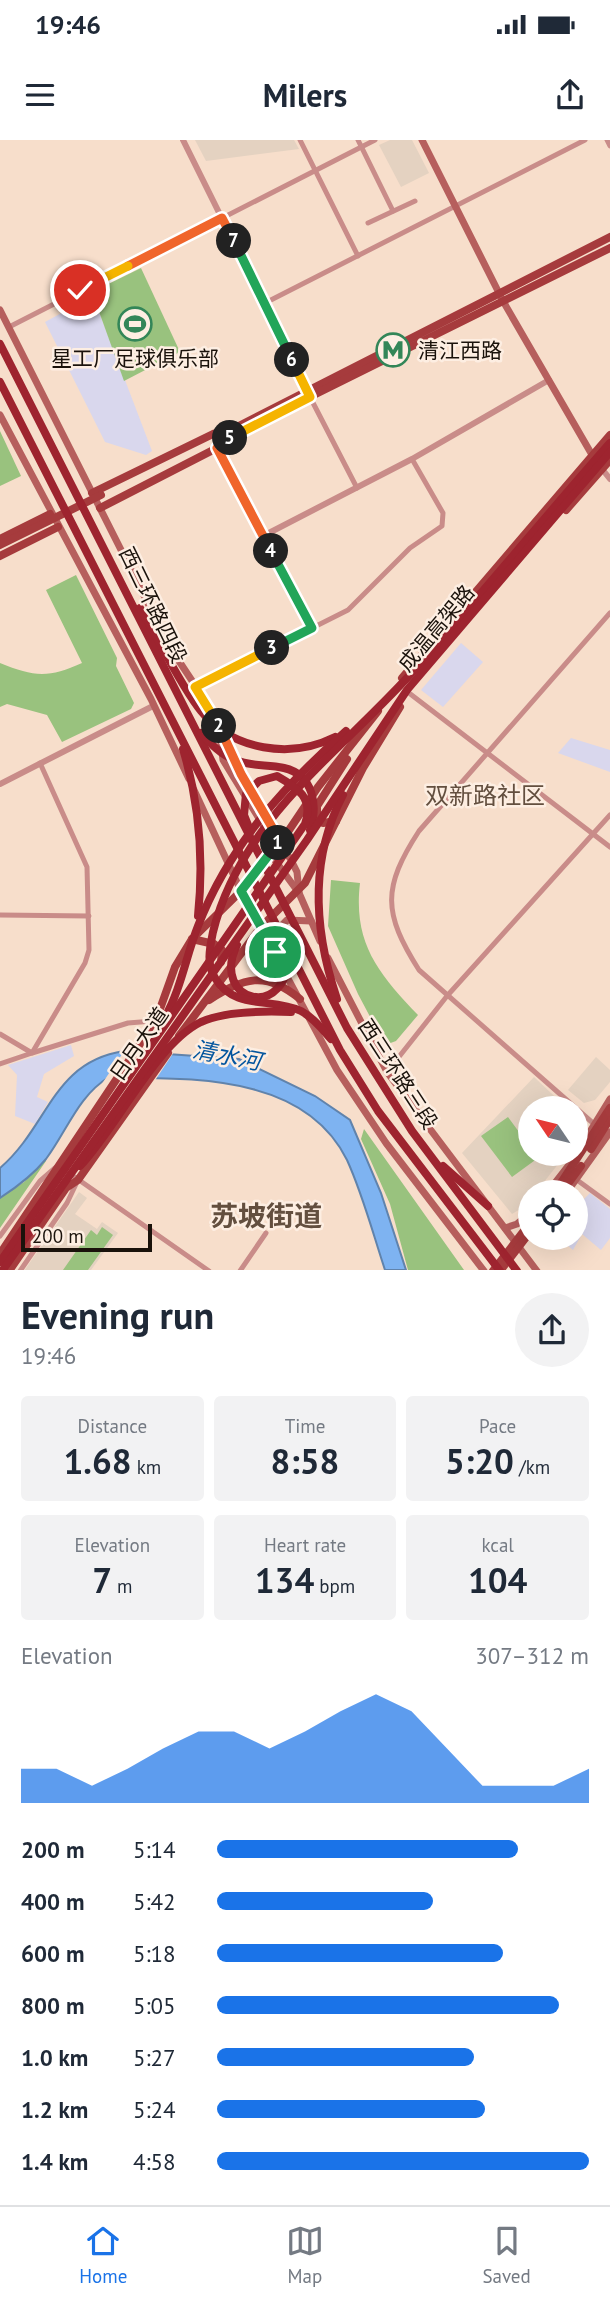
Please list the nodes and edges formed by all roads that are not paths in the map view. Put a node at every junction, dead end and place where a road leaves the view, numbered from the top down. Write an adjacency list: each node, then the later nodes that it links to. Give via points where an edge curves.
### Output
1 (183, 140): 14 (street)
2 (300, 140): 10 (street)
3 (358, 140): 9 (street)
4 (375, 140): 9 (street)
5 (422, 140): 12 (main road)
6 (585, 140): 12 (street)
7 (607, 140): 8 (street)
8 (610, 146)
9 (362, 147): 10 (street); 13 (street)
10 (315, 170): 14 (street); 18 (street)
11 (415, 201): 13 (street)
12 (455, 206): 18 (street); 19 (main road)
13 (393, 211): 15 (street)
14 (222, 218): 20 (street); 22 (street)
15 (368, 223)
16 (610, 237): 19 (main road)
17 (610, 248): 19 (main road)
18 (358, 256): 20 (street)
19 (501, 297): 24 (main road); 26 (main road)
20 (265, 303): 26 (street)
21 (0, 310): 22 (main road)
22 (9, 327): 39 (main road)
23 (0, 344): 48 (highway, 西三环路四段)
24 (549, 380): 33 (main road); 34 (street)
25 (0, 382): 56 (highway, 西三环路四段)
26 (309, 394): 28 (main road); 38 (street)
27 (0, 415): 41 (main road)
28 (233, 432): 30 (main road); 39 (main road, via 213,434)
29 (610, 435): 33 (main road)
30 (216, 443): 40 (main road); 43 (street); 45 (main road); 46 (main road)
31 (610, 443): 54 (highway, via 404,681)
32 (610, 452): 60 (highway, 成温高架路, via 415,680)
33 (592, 457): 36 (main road); 58 (main road, via 415,662)
34 (412, 459): 38 (street); 50 (street, via 443,513 442,526 410,548 353,606)
35 (610, 460): 36 (main road)
36 (602, 469): 37 (street); 52 (main road)
37 (610, 477)
38 (358, 488): 43 (street)
39 (92, 494): 40 (main road)
40 (100, 508): 51 (main road)
41 (50, 514): 42 (main road); 44 (main road)
42 (58, 527): 47 (main road); 53 (main road)
43 (263, 536): 50 (street)
44 (0, 539)
45 (0, 545)
46 (0, 551)
47 (0, 556)
48 (117, 570): 51 (highway); 55 (highway, 西三环路四段)
49 (610, 613): 59 (street)
50 (312, 628): 51 (street)
51 (191, 687): 57 (highway, via 209,720 248,743 306,748); 67 (main road, via 219,724 223,760)
52 (409, 693): 59 (street); 64 (main road)
53 (153, 706): 61 (street); 72 (main road)
54 (373, 710): 57 (highway); 87 (highway, via 260,834 230,887 208,954 215,978 237,998 299,1010)
55 (193, 726): 66 (highway, via 233,760 299,774 311,790 315,814); 69 (highway, 西三环路四段)
56 (176, 727): 74 (highway, 西三环路四段); 78 (highway, via 192,778 201,831)
57 (346, 731): 78 (highway, via 293,780 243,840)
58 (359, 738): 64 (main road, via 317,806 323,823); 67 (main road, via 318,786)
59 (487, 755): 65 (street); 84 (street, via 419,831 398,862 392,890 391,912 399,938 419,970)
60 (362, 760): 66 (highway, 成温高架路); 89 (highway, via 335,811 317,890 320,937)
61 (40, 763): 62 (street); 76 (street, via 87,867)
62 (0, 784)
63 (610, 815): 65 (street)
64 (337, 820): 73 (main road)
65 (593, 834): 68 (street); 84 (street)
66 (307, 840): 80 (highway, 日月大道)
67 (279, 845): 70 (main road); 73 (main road, via 297,872)
68 (610, 847)
69 (258, 854): 71 (highway, 西三环路四段); 93 (highway, via 244,815 246,793 259,780 277,776 305,795 310,811 305,824)
70 (271, 855): 72 (main road); 73 (main road)
71 (272, 882): 89 (highway, 西三环路三段)
72 (241, 891): 79 (main road); 81 (main road)
73 (299, 893): 77 (main road); 79 (main road)
74 (263, 896): 83 (highway, 西三环路三段)
75 (0, 915): 76 (street)
76 (89, 916): 92 (street, via 85,963)
77 (312, 921): 82 (main road, via 287,920); 95 (main road)
78 (197, 926): 93 (highway, via 169,1010)
79 (261, 928): 82 (main road); 86 (main road)
80 (243, 932): 83 (highway, via 230,974 243,993 266,996 278,990 286,981); 108 (highway, 日月大道)
81 (192, 939): 86 (main road, via 222,950 220,966); 88 (main road)
82 (268, 940): 85 (main road)
83 (289, 947): 91 (highway, 西三环路三段)
84 (447, 996): 95 (street); 99 (street)
85 (300, 999): 86 (main road, via 284,985 259,979 241,981); 122 (main road, via 350,1092)
86 (203, 1003): 103 (main road)
87 (313, 1019): 91 (highway); 108 (highway, via 280,1012 214,1017 190,1028 173,1042 97,1147)
88 (153, 1021): 92 (street, via 128,1023); 102 (main road)
89 (347, 1028): 101 (highway, 西三环路三段)
90 (0, 1034): 92 (street)
91 (340, 1050): 129 (highway, 西三环路三段, via 398,1139)
92 (32, 1053): 94 (street)
93 (142, 1056): 121 (highway, 日月大道)
94 (0, 1064)
95 (387, 1072): 111 (main road)
96 (610, 1099): 99 (main road)
97 (610, 1108): 105 (main road)
98 (610, 1119): 106 (main road)
99 (594, 1124): 104 (main road)
100 (610, 1132): 107 (main road)
101 (429, 1153): 111 (highway); 130 (highway, 西三环路三段)
102 (58, 1166): 103 (street); 116 (street, via 40,1181); 119 (main road)
103 (78, 1180): 124 (main road, via 66,1188); 125 (street); 126 (street)
104 (557, 1180)
105 (563, 1180)
106 (572, 1180)
107 (577, 1180)
108 (61, 1185): 123 (highway, 日月大道)
109 (588, 1188): 110 (street)
110 (610, 1204)
111 (488, 1206): 113 (main road)
112 (518, 1224): 113 (main road)
113 (505, 1228): 120 (main road)
114 (266, 1233): 127 (street)
115 (518, 1235): 128 (main road)
116 (0, 1236)
117 (518, 1248): 129 (main road)
118 (526, 1250): 120 (main road)
119 (0, 1254)
120 (525, 1254): 131 (main road)
121 (0, 1262)
122 (481, 1269)
123 (2, 1270)
124 (9, 1270)
125 (20, 1270)
126 (209, 1270)
127 (240, 1270)
128 (493, 1270)
129 (500, 1270)
130 (517, 1270)
131 (537, 1270)

